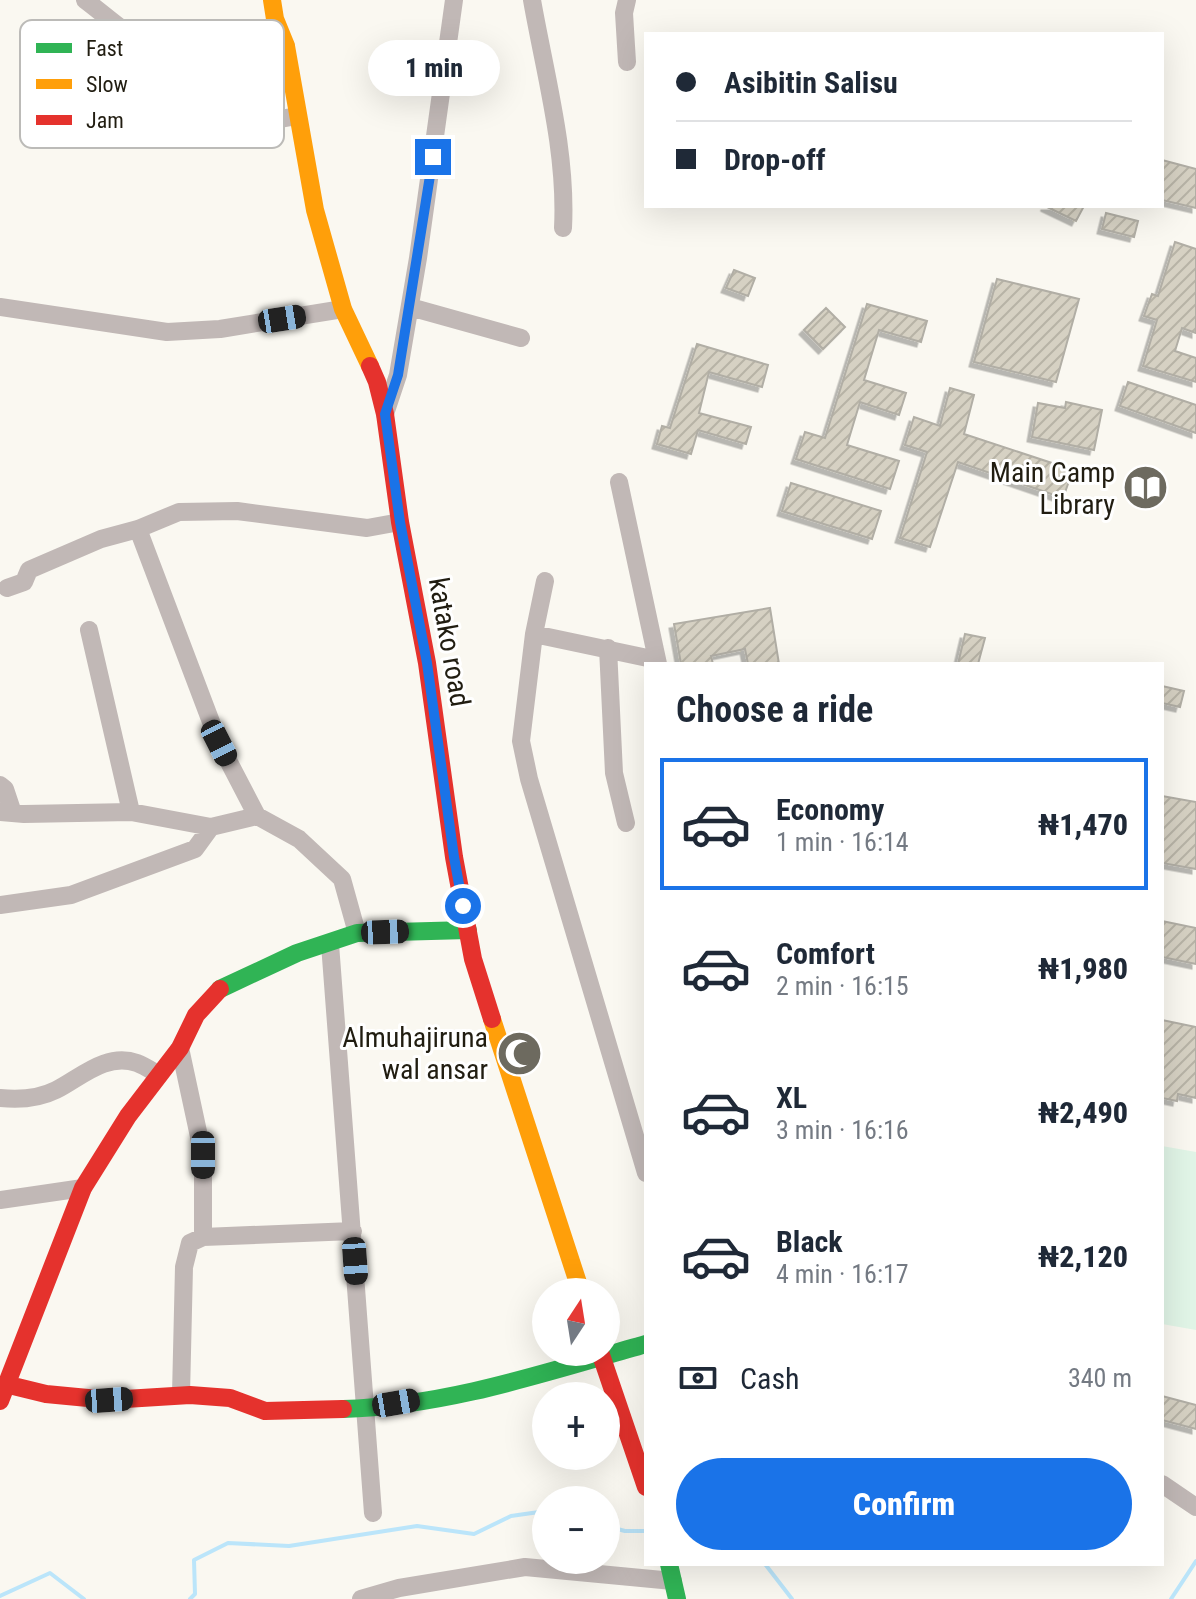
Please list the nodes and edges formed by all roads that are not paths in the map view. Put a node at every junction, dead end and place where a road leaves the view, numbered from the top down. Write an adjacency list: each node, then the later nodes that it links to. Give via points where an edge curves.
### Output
1 (85, 0): 6 (street)
2 (272, 0): 7 (street, katako road)
3 (454, 0): 15 (street)
4 (532, 0): 13 (street, via 556,132)
5 (627, 0): 10 (street)
6 (112, 20)
7 (275, 20)
8 (284, 41): 9 (street, katako road)
9 (286, 46): 11 (street, katako road)
10 (627, 62)
11 (297, 116): 12 (street); 16 (street, katako road, via 315,210)
12 (284, 118)
13 (563, 228)
14 (0, 307): 16 (street, via 167,332)
15 (410, 307): 17 (street); 18 (street)
16 (343, 309): 18 (street, katako road, via 377,382)
17 (521, 338)
18 (385, 414): 20 (street, katako road)
19 (619, 482): 27 (street)
20 (400, 522): 21 (street, via 367,528 237,511 179,512); 35 (street, katako road)
21 (138, 529): 23 (street, via 29,570 24,582); 31 (street, via 219,743)
22 (545, 581): 25 (street)
23 (7, 588)
24 (89, 630): 29 (street)
25 (534, 634): 26 (street); 43 (street, via 521,741)
26 (608, 648): 27 (street); 32 (street, via 614,773)
27 (658, 662)
28 (0, 785): 30 (street, via 5,789)
29 (131, 812): 30 (street); 33 (street)
30 (6, 813)
31 (257, 816): 33 (street); 36 (street, via 299,839 342,879)
32 (626, 823)
33 (211, 827): 34 (street, via 195,849 71,895)
34 (0, 905)
35 (468, 930): 36 (street); 48 (street, katako road)
36 (357, 933): 37 (street)
37 (330, 944): 38 (street, via 222,987 196,1015); 46 (street)
38 (180, 1048): 39 (street); 47 (street, via 203,1155)
39 (159, 1075): 41 (street, via 124,1061 92,1067 54,1091); 44 (street)
40 (0, 1098): 41 (street)
41 (21, 1100): 42 (street)
42 (0, 1114)
43 (644, 1166)
44 (83, 1188): 45 (street); 53 (street)
45 (0, 1200)
46 (353, 1231): 47 (street); 55 (street)
47 (203, 1237): 54 (street, via 190,1243 184,1267)
48 (576, 1278)
49 (644, 1344): 50 (street)
50 (620, 1350)
51 (562, 1366): 55 (street, via 486,1389)
52 (605, 1366): 56 (street)
53 (3, 1393): 54 (street, via 109,1400)
54 (181, 1395): 55 (street, via 230,1398 265,1411)
55 (366, 1408): 59 (street)
56 (644, 1481)
57 (1164, 1485): 58 (street)
58 (1196, 1507)
59 (373, 1513)
60 (673, 1581): 61 (street, via 525,1567)
61 (361, 1599)

